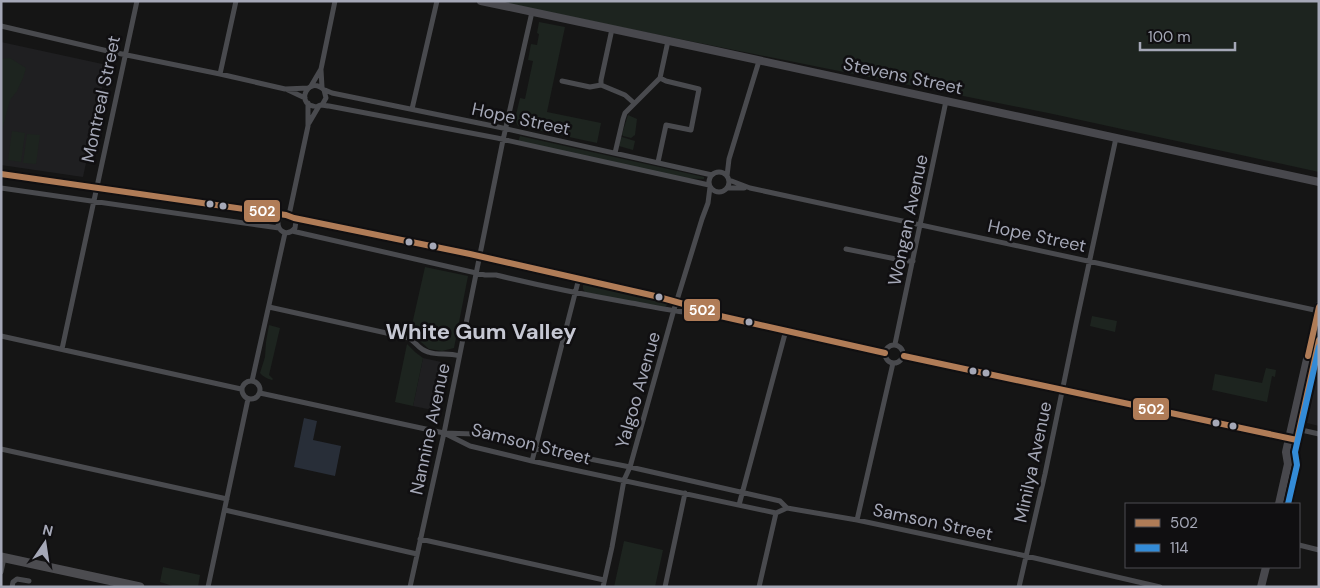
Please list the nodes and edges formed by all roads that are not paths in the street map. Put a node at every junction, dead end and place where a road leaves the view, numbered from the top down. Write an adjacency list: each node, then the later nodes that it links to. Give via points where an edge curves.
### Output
1 (136, 1): 10 (street, Montreal Street)
2 (236, 1): 13 (street)
3 (335, 1): 12 (street)
4 (437, 1): 24 (street)
5 (480, 1): 6 (street, Stevens Street)
6 (532, 12): 8 (street, Stevens Street); 26 (street, Nannine Avenue)
7 (1, 26): 10 (street)
8 (612, 29): 9 (street, Stevens Street); 16 (street)
9 (668, 41): 11 (street, Stevens Street); 14 (street)
10 (125, 54): 13 (street); 38 (street, Montreal Street)
11 (759, 61): 21 (street, Stevens Street); 30 (street)
12 (321, 69): 17 (street); 19 (street)
13 (220, 74): 18 (street)
14 (660, 78): 22 (street); 31 (street, via 699,88 691,130 666,125)
15 (562, 81): 16 (street, via 590,87)
16 (601, 85): 22 (street)
17 (310, 87): 18 (street); 19 (street, via 315,85); 20 (street, via 305,93)
18 (285, 89): 20 (street)
19 (323, 89): 23 (street, via 326,98); 24 (street, Hope Street)
20 (306, 101): 23 (street); 25 (street)
21 (946, 101): 27 (street, Stevens Street); 46 (street, Wongan Avenue)
22 (634, 103): 29 (street, via 623,118)
23 (320, 106): 25 (street); 28 (street, Hope Street)
24 (412, 109): 26 (street, Hope Street)
25 (308, 126): 45 (street)
26 (506, 129): 28 (street, Nannine Avenue); 29 (street, Hope Street)
27 (1116, 138): 36 (street, Stevens Street); 53 (street, Minilya Avenue)
28 (503, 140): 37 (street, Hope Street); 51 (street, Nannine Avenue)
29 (615, 153): 31 (street, Hope Street)
30 (728, 159): 32 (street); 35 (street)
31 (658, 162): 34 (street, Hope Street)
32 (720, 172): 34 (street); 35 (street)
33 (1, 174): 38 (street)
34 (712, 175): 37 (street)
35 (728, 178): 40 (street); 41 (street, Hope Street)
36 (1319, 182)
37 (710, 186): 42 (street); 44 (street, Yalgoo Avenue)
38 (97, 187): 43 (street, Montreal Street); 45 (street)
39 (1, 188): 43 (street)
40 (727, 188): 41 (street, Hope Street); 42 (street)
41 (750, 188): 46 (street, Hope Street)
42 (718, 192): 44 (street, Yalgoo Avenue)
43 (94, 201): 47 (street); 66 (street, Montreal Street)
44 (708, 203): 57 (street, Yalgoo Avenue)
45 (289, 216): 47 (street, via 278,220); 48 (street, via 296,224); 51 (street)
46 (921, 225): 52 (street, Wongan Avenue); 53 (street, Hope Street)
47 (279, 228): 49 (street)
48 (292, 231): 49 (street); 54 (street)
49 (285, 233): 58 (street)
50 (846, 249): 52 (street)
51 (480, 256): 54 (street, Nannine Avenue); 55 (street)
52 (913, 261): 65 (street, Wongan Avenue)
53 (1089, 261): 59 (street, Hope Street); 73 (street, Minilya Avenue)
54 (476, 273): 56 (street); 68 (street, Nannine Avenue)
55 (579, 278): 56 (street); 57 (street)
56 (575, 293): 60 (street); 80 (street)
57 (677, 302): 60 (street, Yalgoo Avenue); 61 (street)
58 (269, 308): 68 (street, via 409,338 426,352); 71 (street)
59 (1318, 309): 76 (street)
60 (674, 310): 61 (street); 83 (street, Yalgoo Avenue)
61 (707, 313): 62 (street)
62 (786, 330): 67 (street); 86 (street)
63 (1, 336): 66 (street)
64 (1319, 339): 76 (street)
65 (895, 344): 67 (street, via 887,347); 69 (street, via 901,347)
66 (62, 349): 72 (street)
67 (885, 352): 70 (street)
68 (459, 356): 77 (street, Nannine Avenue)
69 (904, 356): 70 (street); 73 (street)
70 (893, 364): 93 (street)
71 (252, 381): 72 (street); 74 (street, via 259,386)
72 (241, 389): 75 (street)
73 (1063, 389): 79 (street); 98 (street, Minilya Avenue)
74 (260, 393): 75 (street); 77 (street, Samson Street)
75 (248, 399): 87 (street)
76 (1295, 429): 78 (street); 79 (street)
77 (444, 433): 80 (street, Samson Street, via 474,434); 82 (street, Samson Street, via 470,446); 94 (street, Nannine Avenue)
78 (1319, 434)
79 (1293, 439): 88 (street, via 1294,455 1288,464)
80 (535, 448): 82 (street); 83 (street, Samson Street)
81 (1, 449): 87 (street)
82 (532, 461): 84 (street, Samson Street)
83 (630, 467): 84 (street, Yalgoo Avenue); 86 (street, Samson Street)
84 (624, 480): 85 (street, Samson Street); 102 (street, Yalgoo Avenue)
85 (684, 493): 89 (street, Samson Street); 111 (street)
86 (743, 493): 89 (street); 90 (street, Samson Street, via 780,501)
87 (227, 498): 91 (street)
88 (1279, 503)
89 (739, 505): 92 (street, Samson Street)
90 (787, 508): 92 (street); 93 (street, Samson Street)
91 (225, 510): 97 (street); 108 (street)
92 (776, 513): 112 (street)
93 (857, 520): 98 (street, Samson Street)
94 (420, 540): 97 (street, Nannine Avenue); 102 (street)
95 (1300, 545): 96 (street)
96 (1319, 550)
97 (417, 554): 109 (street, Nannine Avenue)
98 (1026, 556): 104 (street, Samson Street); 113 (street, Minilya Avenue)
99 (3, 558): 101 (street); 105 (main road)
100 (1266, 568): 115 (street)
101 (1, 572)
102 (604, 580): 110 (street, Yalgoo Avenue)
103 (29, 581): 106 (street, via 17,579)
104 (1143, 585): 114 (street, Samson Street)
105 (130, 586): 107 (main road)
106 (12, 587)
107 (140, 587)
108 (208, 587)
109 (410, 587)
110 (603, 587)
111 (665, 587)
112 (759, 587)
113 (1019, 587)
114 (1160, 587)
115 (1261, 587)

